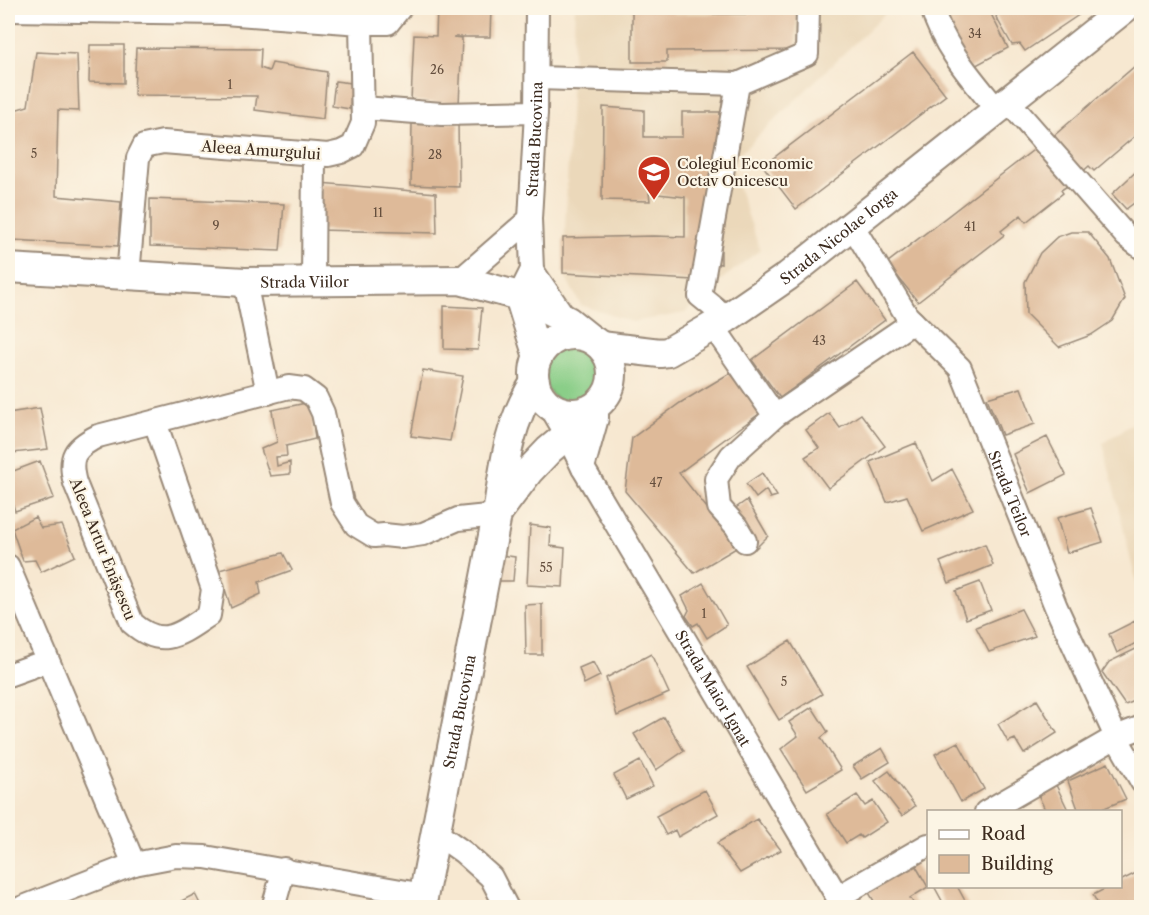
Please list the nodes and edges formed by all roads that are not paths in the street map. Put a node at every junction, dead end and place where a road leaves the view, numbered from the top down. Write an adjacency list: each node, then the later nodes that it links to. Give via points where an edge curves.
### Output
1 (400, 8): 8 (street, via 388,23)
2 (537, 8): 9 (street, Strada Bucovina)
3 (807, 8): 10 (street, via 807,54)
4 (932, 8): 11 (street, via 937,26 967,72)
5 (1125, 8): 11 (main road, Strada Nicolae Iorga)
6 (8, 10): 7 (street)
7 (224, 10): 8 (street)
8 (361, 23): 12 (street, Aleea Amurgului)
9 (537, 78): 10 (street); 13 (street, Strada Bucovina)
10 (738, 84): 25 (street, via 700,296)
11 (1003, 106): 16 (main road, Strada Nicolae Iorga); 17 (street, via 1126,236)
12 (363, 108): 13 (street, via 442,114); 14 (street, Aleea Amurgului, via 363,123 353,146 328,155)
13 (536, 112): 15 (street, Strada Bucovina)
14 (314, 154): 20 (street, Aleea Amurgului, via 163,142 144,146 138,158); 23 (street)
15 (530, 219): 19 (street, Strada Bucovina); 21 (street)
16 (852, 225): 25 (main road, Strada Nicolae Iorga, via 788,276); 26 (street, Strada Teilor)
17 (1142, 248)
18 (8, 268): 20 (main road, Strada Viilor)
19 (532, 270): 24 (street, Strada Bucovina); 27 (street)
20 (129, 276): 22 (main road, Strada Viilor)
21 (460, 280): 23 (main road, Strada Viilor); 24 (main road, Strada Viilor)
22 (245, 282): 23 (main road, Strada Viilor); 30 (street)
23 (313, 282)
24 (519, 296): 27 (main road, Strada Viilor); 29 (main road)
25 (720, 322): 28 (main road, Strada Nicolae Iorga); 33 (street)
26 (913, 322): 33 (street); 43 (street, Strada Teilor, via 960,368 1056,607)
27 (585, 335): 28 (main road); 29 (main road, via 554,340 544,348); 31 (main road, via 606,352 613,369 613,377)
28 (660, 353): 31 (main road, Strada Nicolae Iorga)
29 (536, 369): 32 (main road, via 543,399); 37 (main road, Strada Bucovina, via 513,426)
30 (268, 393): 34 (street, Aleea Artur Enășescu); 37 (street, Aleea Artur Enășescu, via 289,387 303,389 316,398 323,413 342,503 356,525 374,536 413,536 458,519)
31 (597, 404): 32 (main road, via 573,414); 35 (main road, Strada Bucovina); 36 (street)
32 (550, 406): 35 (street, Strada Maior Ignat)
33 (775, 416): 38 (street, via 731,456 716,479 719,507)
34 (155, 422): 34 (street, Aleea Artur Enășescu, via 213,589 209,615 181,633 164,638 152,637 132,623 70,466 83,443)
35 (567, 435): 36 (street, Strada Maior Ignat); 37 (main road, Strada Bucovina, via 528,471)
36 (583, 468): 51 (street, Strada Maior Ignat)
37 (496, 515): 46 (main road, Strada Bucovina)
38 (745, 541)
39 (8, 566): 40 (street)
40 (47, 661): 41 (street); 48 (street)
41 (8, 675)
42 (1142, 727): 43 (street)
43 (1116, 737): 44 (street, Strada Teilor); 45 (street)
44 (1142, 782)
45 (989, 810)
46 (436, 833): 50 (main road, Strada Bucovina); 54 (street, via 490,877)
47 (927, 846): 51 (street)
48 (134, 864): 49 (street, via 176,856 205,856); 52 (street)
49 (284, 869): 50 (street); 53 (street)
50 (422, 901)
51 (841, 902)
52 (21, 908)
53 (273, 908)
54 (507, 908)

